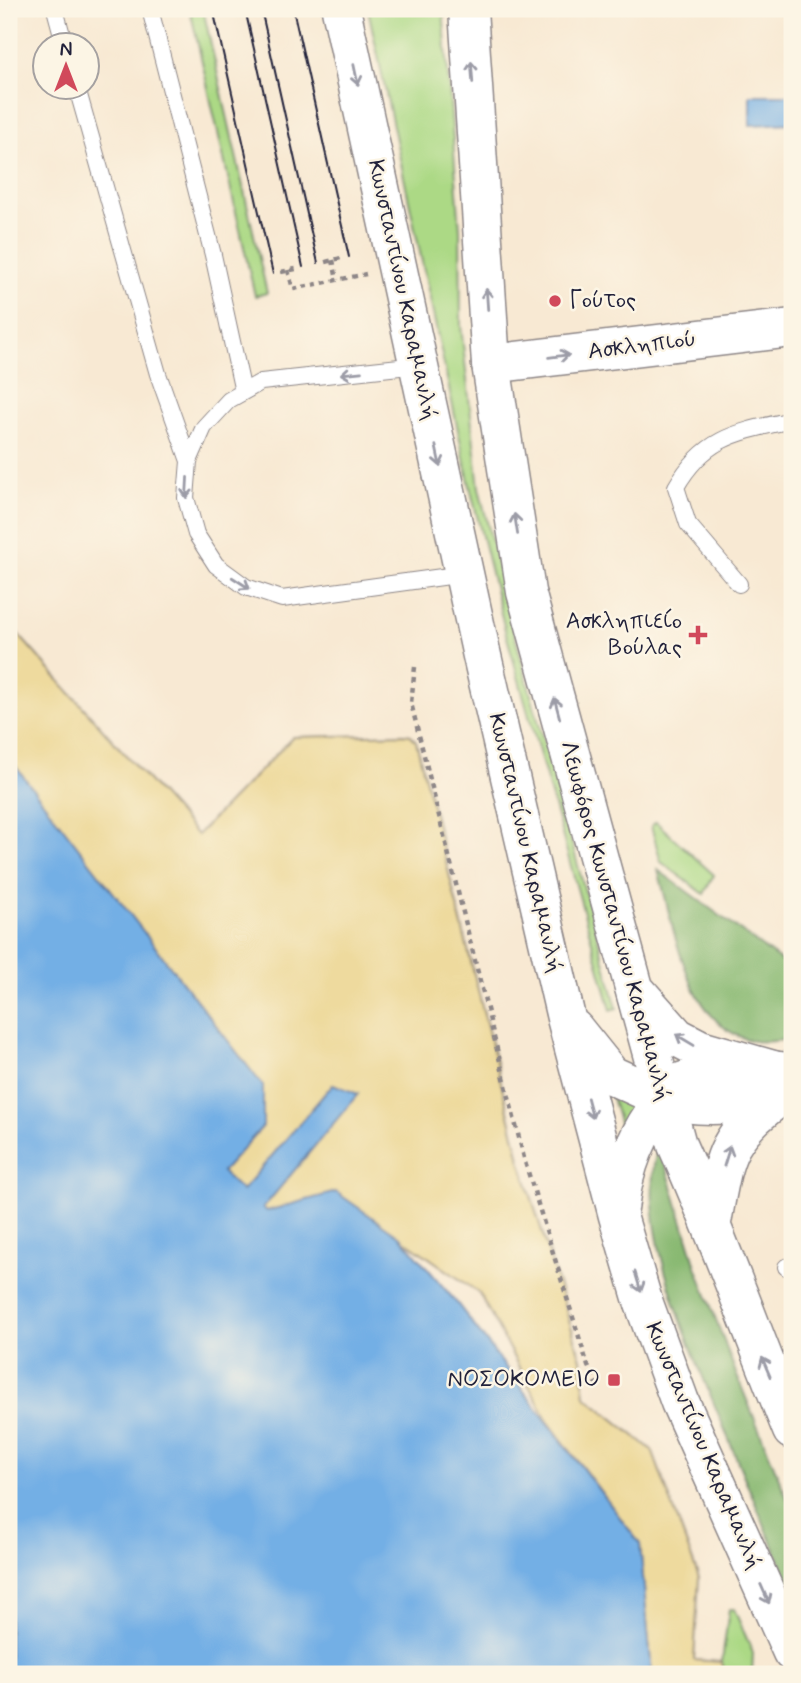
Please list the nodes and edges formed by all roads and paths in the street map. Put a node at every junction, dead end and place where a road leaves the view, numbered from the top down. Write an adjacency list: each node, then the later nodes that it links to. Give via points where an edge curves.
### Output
1 (55, 9): 5 (lane)
2 (150, 9): 18 (lane)
3 (341, 9): 10 (main road, Κωνσταντίνου Καραμανλή, one-way to 10)
4 (468, 9): 16 (main road, one-way to 4)
5 (61, 32)
6 (81, 102): 20 (lane, via 158,374)
7 (341, 258): 8 (path)
8 (334, 260): 9 (path); 14 (path)
9 (326, 262)
10 (398, 267): 14 (path); 17 (main road, Κωνσταντίνου Καραμανλή)
11 (296, 269): 12 (path)
12 (288, 270): 13 (path); 14 (path, via 293,289)
13 (281, 272)
14 (337, 280)
15 (792, 328): 16 (main road, Ασκληπιού, one-way to 15)
16 (491, 364): 24 (main road, Λεωφόρος Κωνσταντίνου Καραμανλή, one-way to 16, via 526,592)
17 (418, 365): 18 (lane, one-way to 18, via 261,382); 21 (main road, Κωνσταντίνου Καραμανλή, one-way to 21)
18 (243, 392): 20 (lane, via 204,427)
19 (792, 420): 22 (lane, via 719,439 687,468 676,487 688,524)
20 (189, 461): 21 (lane, one-way to 21, via 186,498 196,534 216,565 246,587 282,599)
21 (464, 574): 25 (main road, Κωνσταντίνου Καραμανλή)
22 (738, 584)
23 (415, 667): 30 (path, via 411,703 525,1162)
24 (632, 987): 26 (main road, one-way to 24, via 677,1038); 27 (main road, Λεωφόρος Κωνσταντίνου Καραμανλή)
25 (566, 1018): 27 (main road, via 611,1075); 28 (main road, Κωνσταντίνου Καραμανλή, one-way to 28)
26 (784, 1083): 27 (main road, via 710,1073 681,1082); 29 (main road, one-way to 26, via 732,1141)
27 (664, 1099): 28 (main road, via 645,1122 624,1171); 29 (main road, Λεωφόρος Κωνσταντίνου Καραμανλή, via 677,1145)
28 (618, 1216): 32 (main road, Κωνσταντίνου Καραμανλή, one-way to 32, via 680,1402)
29 (716, 1234): 31 (main road, one-way to 29)
30 (597, 1385)
31 (792, 1430)
32 (792, 1652)

